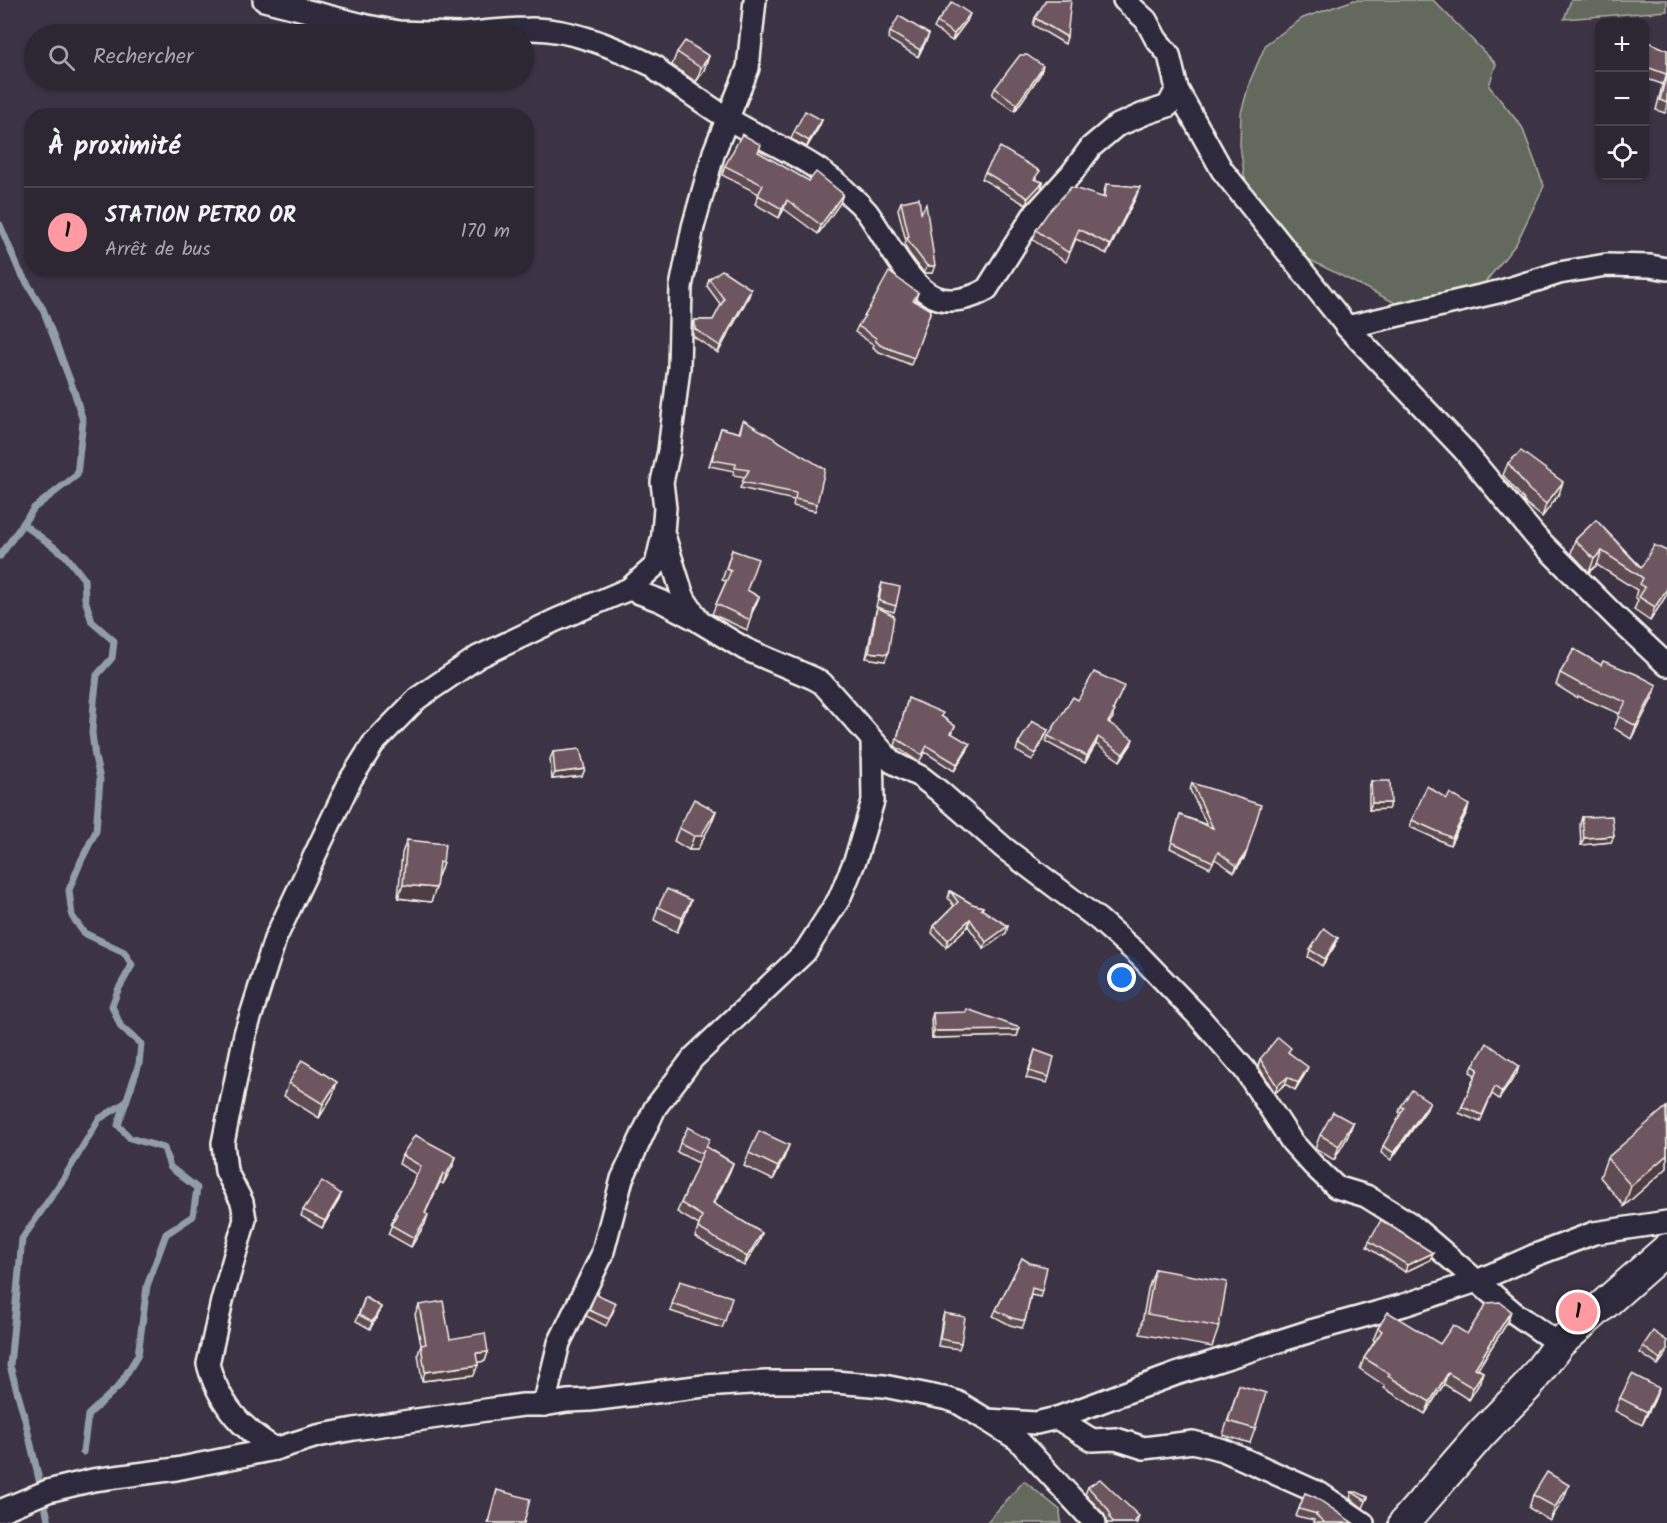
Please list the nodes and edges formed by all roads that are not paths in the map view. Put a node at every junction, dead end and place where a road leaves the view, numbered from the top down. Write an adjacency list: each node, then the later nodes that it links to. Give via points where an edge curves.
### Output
1 (264, 0): 4 (street)
2 (755, 0): 7 (street, via 748,68)
3 (1124, 0): 6 (street, via 1146,20 1169,55)
4 (359, 24)
5 (534, 28): 7 (street, via 608,45 656,67)
6 (1177, 89): 7 (street, via 1168,106 1116,126 1091,147 1033,216 987,289 956,300 936,298 920,288 867,212 830,177); 9 (street, via 1222,170)
7 (728, 118): 10 (street, via 693,227 681,288 679,368 662,482)
8 (1667, 269): 9 (street, via 1606,265 1558,273 1502,291)
9 (1347, 327): 13 (street, via 1463,449 1536,537)
10 (663, 532): 11 (street, via 656,565); 12 (street, via 682,593)
11 (629, 589): 12 (street); 22 (street, via 478,657 418,698 373,744 351,779 275,939 245,1034 223,1143 226,1171 242,1202 245,1218 208,1364 230,1410 247,1429)
12 (700, 622): 14 (street, via 745,649 822,683)
13 (1667, 665)
14 (872, 741): 17 (street, via 892,762 939,791 1139,956 1245,1070 1292,1142 1336,1187 1366,1197 1409,1223); 19 (street, via 873,801 839,899 805,952 693,1058 655,1108 622,1179 602,1255 559,1343)
15 (1667, 1222): 17 (street, via 1594,1233)
16 (1667, 1249): 18 (street)
17 (1477, 1281): 18 (street); 20 (street, via 1176,1374)
18 (1559, 1344): 26 (street, via 1527,1387)
19 (544, 1405): 21 (street, via 704,1386 834,1382 884,1386 940,1397); 22 (street, via 354,1429)
20 (1057, 1418): 21 (street, via 1036,1423); 25 (street, via 1092,1440 1116,1439 1144,1448 1193,1442 1223,1450 1319,1493)
21 (987, 1420): 24 (street, via 1017,1439)
22 (275, 1449): 23 (street, via 176,1469 93,1480 48,1491)
23 (2, 1515)
24 (1095, 1523)
25 (1363, 1523)
26 (1404, 1523)

